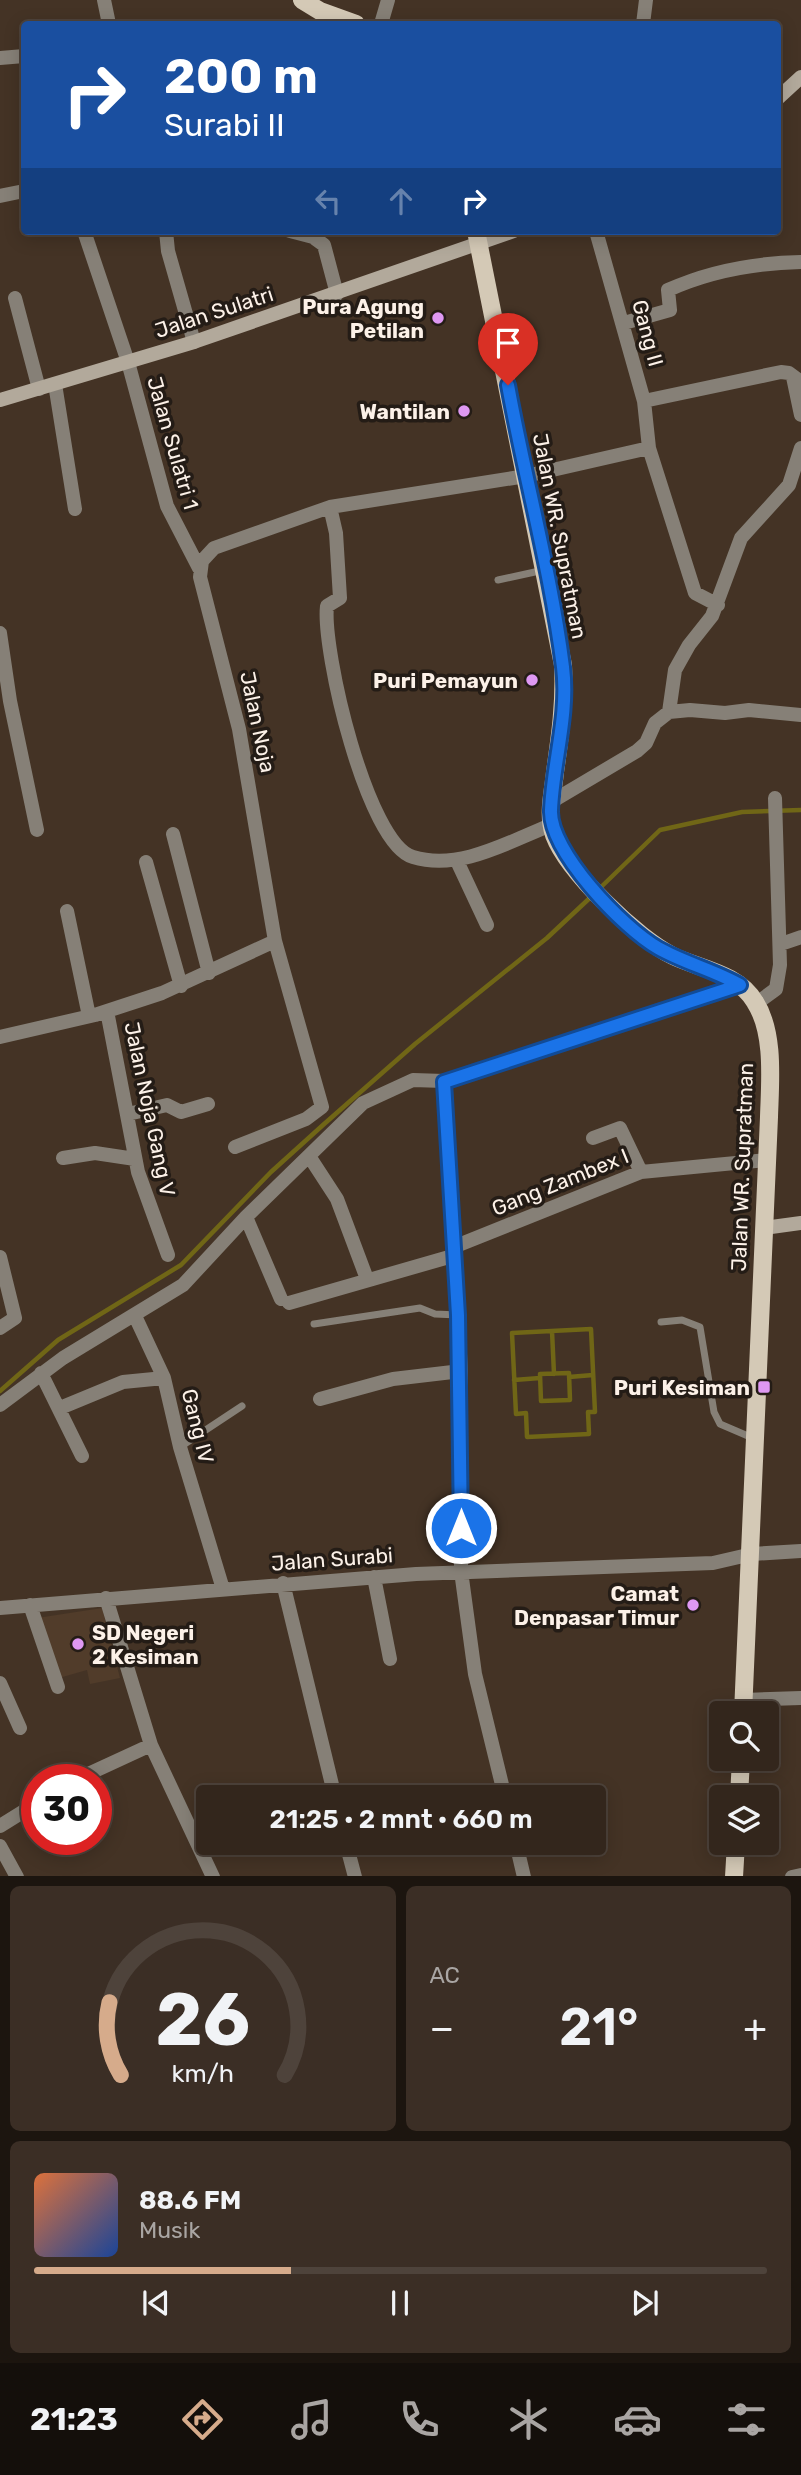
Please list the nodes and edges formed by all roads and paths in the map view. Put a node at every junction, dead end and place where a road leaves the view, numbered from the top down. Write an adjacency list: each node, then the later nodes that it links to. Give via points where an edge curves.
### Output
1 (104, 0): 6 (street)
2 (302, 0): 5 (main road)
3 (388, 0): 9 (street)
4 (646, 0): 10 (street)
5 (336, 18): 7 (lane); 8 (main road)
6 (108, 21)
7 (324, 21)
8 (346, 21)
9 (382, 21)
10 (643, 21)
11 (21, 56): 12 (street)
12 (0, 58)
13 (801, 77): 14 (main road)
14 (781, 95)
15 (21, 192): 16 (street)
16 (0, 196)
17 (86, 235): 27 (street, Jalan Sulatri 1)
18 (166, 235): 26 (street)
19 (305, 235): 23 (street, via 324,245)
20 (597, 235): 25 (street, Gang II)
21 (478, 238): 23 (main road, Jalan Sulatri); 36 (main road, Jalan WR. Supratman)
22 (801, 262): 25 (street, via 768,263 702,277 668,290 672,309)
23 (337, 294): 26 (main road, Jalan Sulatri)
24 (15, 298): 30 (street)
25 (624, 323): 32 (street, Gang II)
26 (194, 342): 27 (main road, Jalan Sulatri)
27 (128, 362): 29 (main road, Jalan Sulatri); 39 (street, Jalan Sulatri 1, via 166,506)
28 (797, 379): 32 (street, via 781,372); 33 (street)
29 (55, 384): 30 (main road, Jalan Sulatri); 38 (street)
30 (39, 389): 31 (main road, Jalan Sulatri)
31 (0, 400)
32 (644, 401): 34 (street, Gang II)
33 (801, 415)
34 (649, 448): 36 (street); 44 (street, Gang II, via 695,593)
35 (801, 448): 44 (street, via 789,485 741,538)
36 (526, 477): 37 (street); 42 (main road, Jalan WR. Supratman)
37 (330, 507): 40 (street); 53 (street, via 340,598 327,606 326,630 362,784 398,848 411,857)
38 (75, 509)
39 (186, 545): 40 (street); 41 (street, Jalan Sulatri 1)
40 (214, 548): 41 (street)
41 (199, 568): 58 (street, Jalan Noja, via 239,729)
42 (544, 570): 43 (lane); 48 (main road, Jalan WR. Supratman, via 564,678)
43 (498, 580)
44 (718, 605): 46 (street, via 675,670)
45 (0, 633): 51 (street)
46 (669, 712): 47 (street, via 749,710); 48 (street, via 655,723 637,751)
47 (801, 715)
48 (551, 802): 50 (main road, Jalan WR. Supratman)
49 (775, 804): 59 (street)
50 (551, 825): 53 (street); 61 (main road, Jalan WR. Supratman, via 567,858 649,942)
51 (37, 830)
52 (173, 834): 60 (street)
53 (457, 861): 56 (street)
54 (146, 862): 62 (street)
55 (67, 911): 65 (street)
56 (487, 925)
57 (801, 937): 59 (street)
58 (275, 941): 60 (street); 71 (street, Jalan Noja, via 322,1107 306,1119)
59 (781, 944): 63 (street, via 775,989)
60 (209, 973): 62 (street)
61 (740, 985): 63 (main road, Jalan WR. Supratman); 67 (street)
62 (181, 986): 64 (street)
63 (757, 1003): 75 (main road, Jalan WR. Supratman, via 769,1058)
64 (107, 1010): 65 (street); 69 (street, Jalan Noja Gang V)
65 (89, 1016): 66 (street)
66 (0, 1037)
67 (444, 1082): 72 (street, via 413,1080 375,1095); 80 (street)
68 (208, 1104): 69 (street, via 181,1112 167,1105)
69 (128, 1114): 74 (street, Jalan Noja Gang V)
70 (593, 1138): 76 (street, via 620,1128)
71 (235, 1147)
72 (309, 1156): 77 (street); 83 (street, via 337,1199)
73 (63, 1158): 74 (street, via 95,1153)
74 (135, 1159): 81 (street, Jalan Noja Gang V)
75 (767, 1160): 76 (street, Gang Zambex I); 79 (main road, Jalan WR. Supratman)
76 (641, 1172): 80 (street, Gang Zambex I)
77 (246, 1217): 83 (street, Gang Zambex I, via 285,1301); 85 (street, via 188,1281)
78 (801, 1223): 79 (main road)
79 (764, 1228): 96 (main road, Jalan WR. Supratman)
80 (456, 1250): 83 (street, Gang Zambex I); 84 (street)
81 (168, 1255)
82 (0, 1257): 88 (street, via 15,1318)
83 (367, 1279)
84 (458, 1315): 87 (lane, via 421,1308); 89 (street)
85 (135, 1316): 90 (street); 91 (street)
86 (661, 1322): 96 (lane, via 682,1320 700,1327 720,1424)
87 (314, 1324)
88 (0, 1328)
89 (461, 1371): 92 (street, via 393,1379); 101 (street)
90 (41, 1373): 93 (street); 95 (street)
91 (164, 1378): 95 (street, Gang IV, via 123,1382); 97 (street, Gang IV)
92 (320, 1399)
93 (0, 1405)
94 (242, 1406): 97 (lane)
95 (60, 1408): 98 (street)
96 (756, 1439): 100 (main road, Jalan WR. Supratman)
97 (180, 1447): 104 (street, Gang IV)
98 (82, 1456)
99 (801, 1551): 100 (street, Jalan Surabi)
100 (752, 1554): 101 (street, Jalan Surabi, via 699,1564); 112 (main road, Jalan WR. Supratman)
101 (461, 1571): 102 (street, Jalan Surabi); 118 (street, via 485,1718)
102 (374, 1577): 103 (street, Jalan Surabi); 108 (street)
103 (283, 1583): 104 (street, Jalan Surabi); 117 (street)
104 (223, 1589): 105 (street, Jalan Surabi)
105 (107, 1598): 106 (street, Jalan Surabi); 115 (street)
106 (30, 1605): 107 (street, Jalan Surabi); 110 (street)
107 (0, 1608)
108 (390, 1658)
109 (0, 1683): 114 (street)
110 (58, 1687)
111 (801, 1698): 113 (street)
112 (743, 1701)
113 (779, 1701)
114 (20, 1728)
115 (151, 1745): 116 (street); 126 (street)
116 (110, 1764)
117 (332, 1785)
118 (502, 1785)
119 (21, 1814): 120 (street)
120 (0, 1826)
121 (0, 1846): 125 (street)
122 (349, 1855): 127 (street)
123 (519, 1855): 128 (street)
124 (735, 1855): 129 (main road)
125 (16, 1876)
126 (213, 1876)
127 (355, 1876)
128 (524, 1876)
129 (734, 1876)

